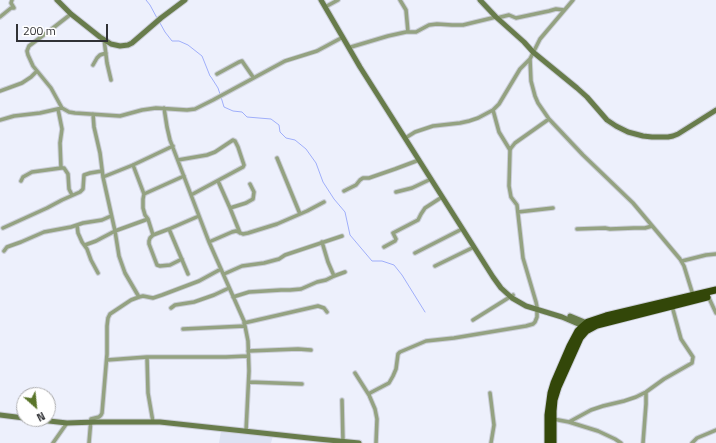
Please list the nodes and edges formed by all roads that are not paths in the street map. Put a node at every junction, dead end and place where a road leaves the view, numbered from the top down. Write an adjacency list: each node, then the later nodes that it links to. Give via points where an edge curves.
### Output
1 (12, 0): 12 (street, via 14,8)
2 (57, 0): 11 (street)
3 (185, 0): 16 (street, via 128,45 111,44)
4 (322, 0): 9 (street); 15 (street)
5 (338, 0): 9 (street)
6 (400, 0): 14 (street, via 406,10)
7 (480, 0): 13 (street)
8 (572, 0): 10 (street)
9 (327, 6): 15 (street)
10 (564, 10): 13 (street, via 557,8 516,18 509,15); 18 (street, via 540,39)
11 (71, 14): 16 (street); 22 (street, via 29,46 28,55)
12 (0, 17)
13 (496, 18): 14 (street, via 457,26 429,25 418,31); 18 (street)
14 (408, 32): 17 (street)
15 (344, 37): 17 (street); 24 (street, via 317,51 285,60); 39 (street)
16 (104, 39): 19 (street)
17 (351, 47): 34 (street)
18 (533, 52): 20 (street); 30 (street, via 587,97 610,122 635,134 652,137 673,136)
19 (106, 53): 21 (street, via 100,55); 25 (street)
20 (530, 59): 29 (street, via 520,69); 32 (street, via 535,96)
21 (93, 65)
22 (37, 71): 26 (street, via 22,83); 28 (street, via 50,88)
23 (217, 74): 24 (street, via 242,61)
24 (254, 77): 27 (street, via 191,110)
25 (111, 80)
26 (0, 91)
27 (164, 108): 31 (street, via 120,116); 35 (street)
28 (60, 109): 31 (street, via 75,114); 33 (street); 41 (street)
29 (494, 110): 34 (street, via 469,121 433,126); 36 (street, via 500,132)
30 (716, 110)
31 (93, 114): 42 (street)
32 (549, 119): 36 (street, via 515,143); 64 (street, via 633,203)
33 (0, 120)
34 (407, 137): 94 (street, via 495,275)
35 (173, 146): 38 (street); 40 (street)
36 (510, 150): 58 (street, via 509,186)
37 (277, 158): 59 (street)
38 (178, 160): 44 (street); 47 (street, via 207,155 234,140 244,168)
39 (419, 160): 45 (street); 49 (street, via 363,178)
40 (133, 165): 43 (street); 51 (street)
41 (61, 168): 46 (street, via 32,172 23,177); 52 (street, via 68,174)
42 (102, 171): 43 (street); 52 (street, via 84,175 82,189)
43 (103, 176): 60 (street)
44 (184, 176): 51 (street); 53 (street)
45 (431, 179): 50 (street); 54 (street)
46 (22, 181)
47 (218, 181): 53 (street); 56 (street)
48 (250, 184): 56 (street, via 254,192 253,199)
49 (344, 191)
50 (396, 192)
51 (144, 194): 62 (street, via 142,208)
52 (72, 195): 65 (street)
53 (191, 195): 61 (street)
54 (442, 197): 66 (street); 76 (street, via 425,208 418,220 394,233 395,241)
55 (324, 202): 59 (street)
56 (230, 208): 70 (street)
57 (553, 208): 58 (street)
58 (518, 212): 100 (street, via 523,255)
59 (300, 214): 70 (street, via 277,224)
60 (111, 216): 63 (street); 69 (street)
61 (199, 216): 68 (street); 73 (street)
62 (148, 219): 69 (street); 71 (street)
63 (77, 225): 75 (street); 78 (street, via 44,232 7,247)
64 (652, 226): 67 (street); 82 (street)
65 (3, 228)
66 (462, 229): 77 (street); 79 (street)
67 (577, 229)
68 (169, 230): 71 (street); 81 (street)
69 (115, 231): 75 (street); 96 (street, via 125,273)
70 (240, 233): 73 (street, via 232,232)
71 (153, 235): 81 (street, via 149,241 157,265 170,265)
72 (342, 236): 74 (street)
73 (209, 242): 84 (street)
74 (322, 242): 88 (street, via 279,259 242,266); 89 (street)
75 (85, 246): 86 (street)
76 (384, 247)
77 (474, 247): 83 (street); 94 (street, via 497,283)
78 (4, 251)
79 (415, 253)
80 (716, 254): 82 (street)
81 (182, 259): 87 (street)
82 (682, 261): 93 (street)
83 (435, 266)
84 (221, 269): 88 (street); 96 (street, via 199,281 153,298)
85 (345, 272): 89 (street)
86 (98, 273)
87 (188, 274)
88 (224, 274): 90 (street)
89 (334, 276): 97 (street, via 301,289 250,292)
90 (229, 288): 97 (street); 99 (street, via 194,302)
91 (716, 290): 93 (highway)
92 (716, 294): 95 (highway)
93 (693, 295): 102 (highway)
94 (512, 296): 100 (street, via 526,306); 104 (street)
95 (708, 296): 98 (highway); 103 (street)
96 (139, 297): 112 (street, via 110,314)
97 (233, 297): 105 (street)
98 (672, 306): 102 (highway); 116 (street, via 681,339 694,357 692,363)
99 (170, 308)
100 (537, 308): 106 (street, via 565,314); 118 (street, via 536,320 530,325 426,341 400,352 389,383)
101 (327, 312): 105 (street, via 318,306)
102 (632, 312): 106 (highway, via 598,318); 122 (highway, via 597,325 582,334 558,387)
103 (716, 313)
104 (473, 320)
105 (245, 324): 107 (street); 109 (street)
106 (585, 324): 136 (highway, via 570,346 554,383 548,415)
107 (183, 329)
108 (311, 350): 109 (street)
109 (248, 351): 110 (street)
110 (248, 356): 111 (street); 114 (street)
111 (147, 357): 112 (street); 125 (street, via 148,393)
112 (107, 360): 124 (street, via 102,413)
113 (355, 373): 118 (street)
114 (249, 382): 115 (street); 129 (street)
115 (302, 384)
116 (646, 392): 126 (street, via 628,400 591,410); 139 (street)
117 (490, 393): 135 (street, via 494,424)
118 (369, 395): 134 (street, via 376,414)
119 (342, 400): 130 (street)
120 (0, 416): 121 (street)
121 (16, 417)
122 (553, 419): 126 (street); 137 (highway)
123 (56, 422): 127 (street)
124 (90, 422): 125 (street); 127 (street); 132 (street)
125 (153, 422): 129 (street)
126 (569, 422): 138 (street, via 598,431)
127 (67, 423): 131 (street)
128 (716, 430): 140 (street, via 697,438)
129 (246, 431): 130 (street)
130 (343, 442): 133 (street)
131 (53, 443)
132 (89, 443)
133 (359, 443)
134 (376, 443)
135 (491, 443)
136 (548, 443)
137 (553, 443)
138 (621, 443)
139 (643, 443)
140 (692, 443)

